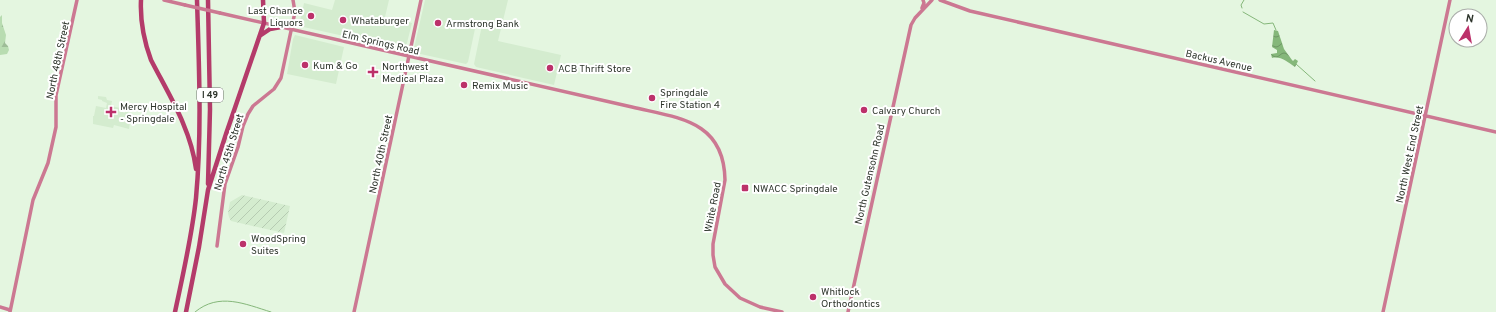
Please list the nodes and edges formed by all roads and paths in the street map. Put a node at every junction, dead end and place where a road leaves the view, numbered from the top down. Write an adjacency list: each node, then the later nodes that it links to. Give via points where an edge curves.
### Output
1 (77, 0): 26 (street, North 48th Street, via 56,95 56,127 48,163 33,200)
2 (141, 0): 22 (highway, via 146,47 189,136)
3 (164, 0): 14 (street, Elm Springs Road, bridge)
4 (197, 0): 22 (highway, I 49, via 200,127)
5 (208, 0): 23 (highway, I 49)
6 (263, 0): 14 (highway)
7 (293, 0): 16 (street, North 45th Street, via 295,12)
8 (421, 0): 18 (street, North 40th Street)
9 (923, 0): 13 (street, via 924,5)
10 (932, 0): 13 (street, North Gutensohn Road)
11 (940, 0): 19 (street, Backus Avenue, via 970,10)
12 (1450, 0): 19 (street, North West End Street)
13 (920, 12): 31 (street, North Gutensohn Road, via 911,26)
14 (264, 23): 15 (street, Elm Springs Road); 17 (highway)
15 (281, 27): 16 (street, Elm Springs Road); 17 (highway, via 270,29)
16 (292, 29): 18 (street, Elm Springs Road); 24 (street, North 45th Street, via 281,78 274,89 253,106 243,126 225,184)
17 (260, 36): 23 (highway)
18 (409, 56): 21 (street, Elm Springs Road, via 680,119 698,126); 29 (street, North 40th Street)
19 (1426, 116): 20 (street, Backus Avenue); 32 (street, North West End Street)
20 (1496, 132)
21 (708, 134): 30 (street, White Road, via 719,150 725,173 713,244 716,267 725,284 740,298 750,304)
22 (197, 180): 27 (highway, I 49, via 191,234)
23 (208, 190): 28 (highway, I 49)
24 (217, 246)
25 (0, 308): 26 (street)
26 (10, 311)
27 (175, 312)
28 (186, 312)
29 (354, 312)
30 (782, 312)
31 (848, 312)
32 (1384, 312)

